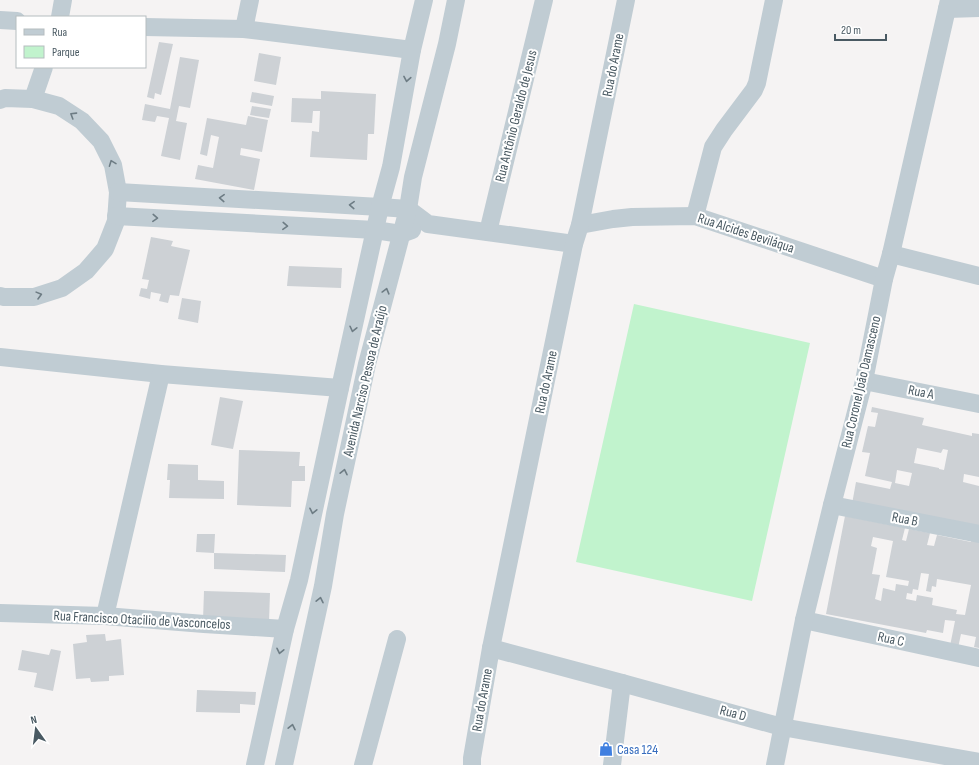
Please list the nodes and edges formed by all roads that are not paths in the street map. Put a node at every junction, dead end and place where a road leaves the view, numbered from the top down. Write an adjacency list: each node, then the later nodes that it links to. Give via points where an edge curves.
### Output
1 (63, 0): 10 (street)
2 (250, 0): 14 (street)
3 (424, 0): 15 (street, Avenida Narciso Pessoa de Araújo)
4 (456, 0): 21 (street, Avenida Narciso Pessoa de Araújo, via 413,178)
5 (544, 0): 27 (street, Rua Antônio Geraldo de Jesus)
6 (626, 0): 25 (street, Rua do Arame)
7 (774, 0): 23 (street, via 757,83 713,147)
8 (948, 4): 9 (street); 30 (street, Rua Coronel João Damasceno)
9 (979, 8)
10 (60, 16)
11 (0, 20): 12 (street)
12 (16, 22)
13 (146, 27): 14 (street)
14 (244, 30): 15 (street)
15 (412, 50): 20 (street, Avenida Narciso Pessoa de Araújo, one-way to 20, via 391,167)
16 (44, 68): 17 (street)
17 (33, 99): 18 (street); 19 (street, one-way to 17, via 113,165 101,141 82,121 59,106)
18 (0, 100)
19 (118, 192): 20 (street, one-way to 19); 22 (street)
20 (380, 207): 21 (street); 26 (street, Avenida Narciso Pessoa de Araújo)
21 (408, 210): 24 (street); 28 (street, Avenida Narciso Pessoa de Araújo)
22 (116, 216): 26 (street, one-way to 26); 33 (street, one-way to 22, via 34,297 62,288 80,276 105,249)
23 (695, 216): 25 (street, Rua Alcides Beviláqua, via 632,217); 32 (street, Rua Alcides Beviláqua)
24 (428, 224): 27 (street); 28 (street)
25 (580, 225): 29 (street, Rua do Arame)
26 (375, 230): 28 (street); 37 (street, Avenida Narciso Pessoa de Araújo, one-way to 37)
27 (488, 232): 29 (street)
28 (401, 234): 52 (street, Avenida Narciso Pessoa de Araújo, one-way to 28, via 367,364)
29 (574, 244): 46 (street, Rua do Arame)
30 (891, 254): 31 (street); 32 (street, Rua Coronel João Damasceno)
31 (979, 276)
32 (884, 279): 36 (street, Rua Coronel João Damasceno)
33 (0, 296)
34 (0, 357): 35 (street)
35 (161, 374): 37 (street); 42 (street)
36 (864, 381): 38 (street, Rua A); 39 (street, Rua Coronel João Damasceno)
37 (340, 388): 44 (street, Avenida Narciso Pessoa de Araújo, one-way to 44, via 299,580)
38 (979, 404)
39 (832, 505): 40 (street, Rua B); 43 (street, Rua Coronel João Damasceno)
40 (979, 534)
41 (0, 613): 42 (street, Rua Francisco Otacilio de Vasconcelos)
42 (105, 616): 44 (street, Rua Francisco Otacilio de Vasconcelos)
43 (804, 620): 47 (street, Rua C); 49 (street, Rua Coronel João Damasceno)
44 (285, 629): 51 (street, Avenida Narciso Pessoa de Araújo, one-way to 51)
45 (398, 639): 53 (street)
46 (491, 648): 48 (street, Rua D); 54 (street, Rua do Arame)
47 (979, 658)
48 (622, 682): 49 (street, Rua D); 55 (street)
49 (782, 727): 50 (street, Rua D); 56 (street, Rua Coronel João Damasceno)
50 (979, 762)
51 (255, 765)
52 (284, 765)
53 (363, 765)
54 (472, 765)
55 (612, 765)
56 (775, 765)

